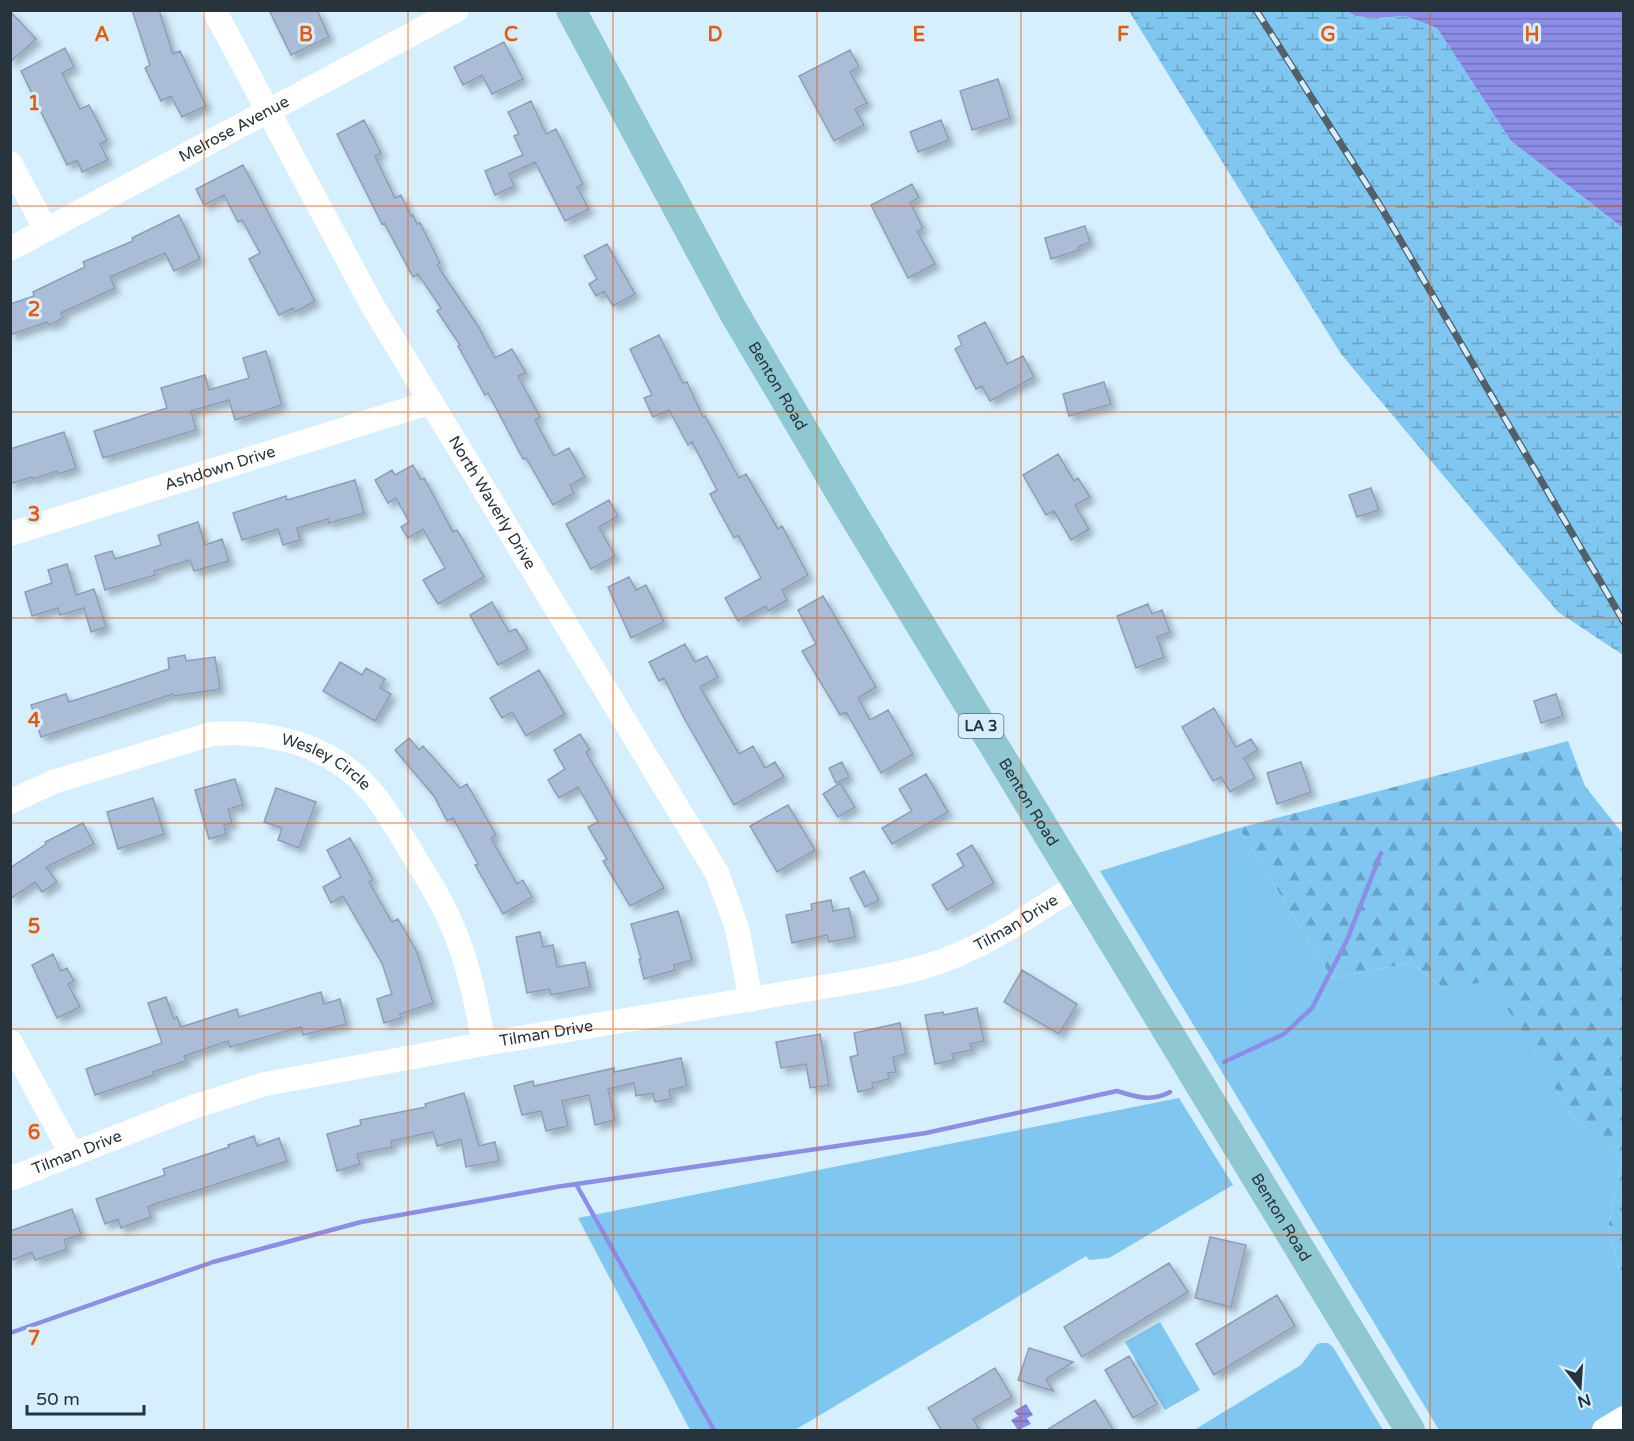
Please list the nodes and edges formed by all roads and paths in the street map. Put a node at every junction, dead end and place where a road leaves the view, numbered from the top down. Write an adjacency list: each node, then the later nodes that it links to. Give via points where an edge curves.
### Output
1 (214, 10): 4 (street, North Waverly Drive)
2 (457, 10): 4 (street, Melrose Avenue)
3 (571, 10): 11 (main road, Benton Road / LA 3, via 733,311)
4 (268, 111): 6 (street, Melrose Avenue); 8 (street, North Waverly Drive, via 372,305)
5 (10, 163): 6 (street)
6 (46, 230): 7 (street, Melrose Avenue)
7 (10, 249)
8 (431, 402): 9 (street, Ashdown Drive); 12 (street, North Waverly Drive, via 717,873 737,928)
9 (10, 534)
10 (10, 802): 14 (street, Wesley Circle, via 53,782 212,734 280,737 333,758 358,778 384,808 443,906 469,974)
11 (1078, 885): 12 (street, Tilman Drive, via 1001,934 932,965); 18 (main road, Benton Road / LA 3)
12 (751, 1000): 14 (street, Tilman Drive)
13 (10, 1041): 15 (street)
14 (484, 1044): 15 (street, Tilman Drive, via 266,1084 193,1107)
15 (72, 1155): 16 (street, Tilman Drive)
16 (10, 1179)
17 (1623, 1419): 19 (street)
18 (1410, 1431)
19 (1604, 1431)

